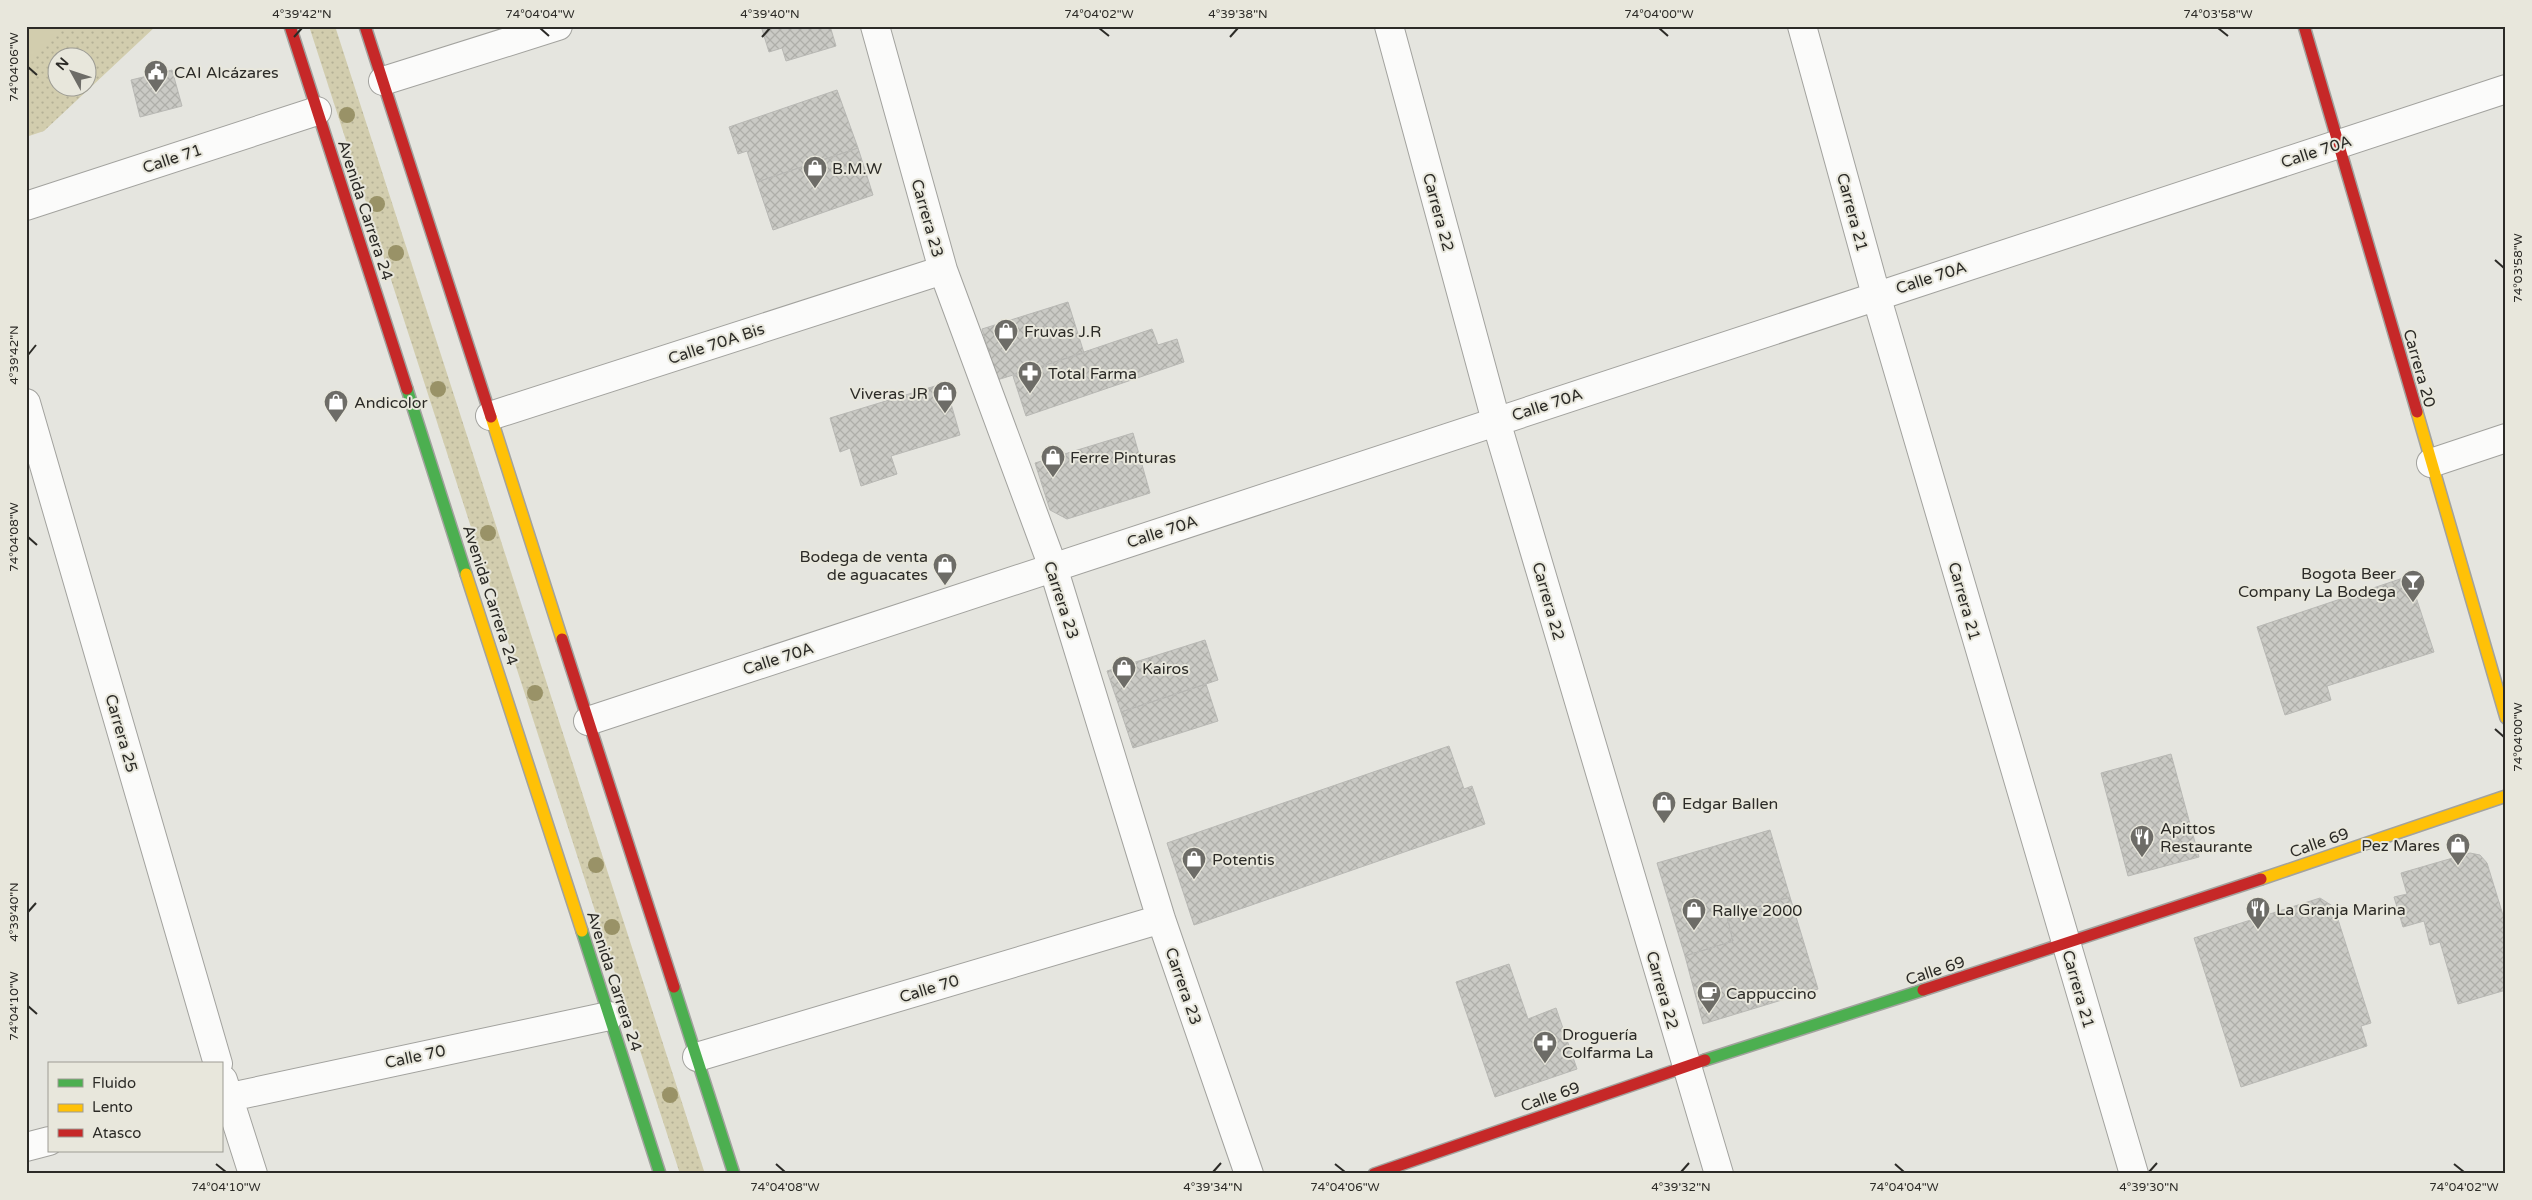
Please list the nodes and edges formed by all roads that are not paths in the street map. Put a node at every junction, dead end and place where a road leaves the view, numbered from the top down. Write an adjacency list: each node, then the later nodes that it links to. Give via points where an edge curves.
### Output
1 (290, 26): 10 (main road, Avenida Carrera 24)
2 (365, 26): 8 (main road)
3 (558, 26): 8 (street)
4 (875, 26): 13 (street, Carrera 23)
5 (1389, 26): 17 (street, Carrera 22)
6 (1802, 26): 14 (street, Carrera 21)
7 (2304, 26): 11 (main road, Carrera 20)
8 (383, 81): 16 (main road)
9 (2506, 88): 11 (street, Calle 70A)
10 (317, 111): 12 (street, Calle 71); 26 (main road, Avenida Carrera 24)
11 (2339, 144): 14 (street, Calle 70A); 19 (main road, Carrera 20)
12 (26, 206)
13 (943, 270): 16 (street, Calle 70A Bis); 20 (street, Carrera 23)
14 (1876, 294): 17 (street, Calle 70A); 25 (street, Carrera 21)
15 (26, 403): 28 (street, Carrera 25)
16 (490, 416): 22 (main road)
17 (1496, 421): 20 (street, Calle 70A); 29 (street, Carrera 22)
18 (2506, 438): 19 (street)
19 (2431, 463): 21 (main road, Carrera 20)
20 (1053, 567): 22 (street, Calle 70A); 24 (street, Carrera 23)
21 (2506, 718)
22 (588, 721): 27 (main road)
23 (2506, 796): 25 (main road, Calle 69)
24 (1161, 919): 27 (street, Calle 70); 36 (street, Carrera 23)
25 (2066, 945): 29 (main road, Calle 69); 39 (street, Carrera 21)
26 (609, 1016): 30 (street, Calle 70); 34 (main road, Avenida Carrera 24)
27 (697, 1057): 35 (main road)
28 (217, 1062)
29 (1686, 1066): 37 (main road, Calle 69); 38 (street, Carrera 22)
30 (224, 1090): 33 (street)
31 (48, 1141): 32 (street)
32 (26, 1146)
33 (253, 1174)
34 (660, 1174)
35 (734, 1174)
36 (1249, 1174)
37 (1374, 1174)
38 (1719, 1174)
39 (2134, 1174)

